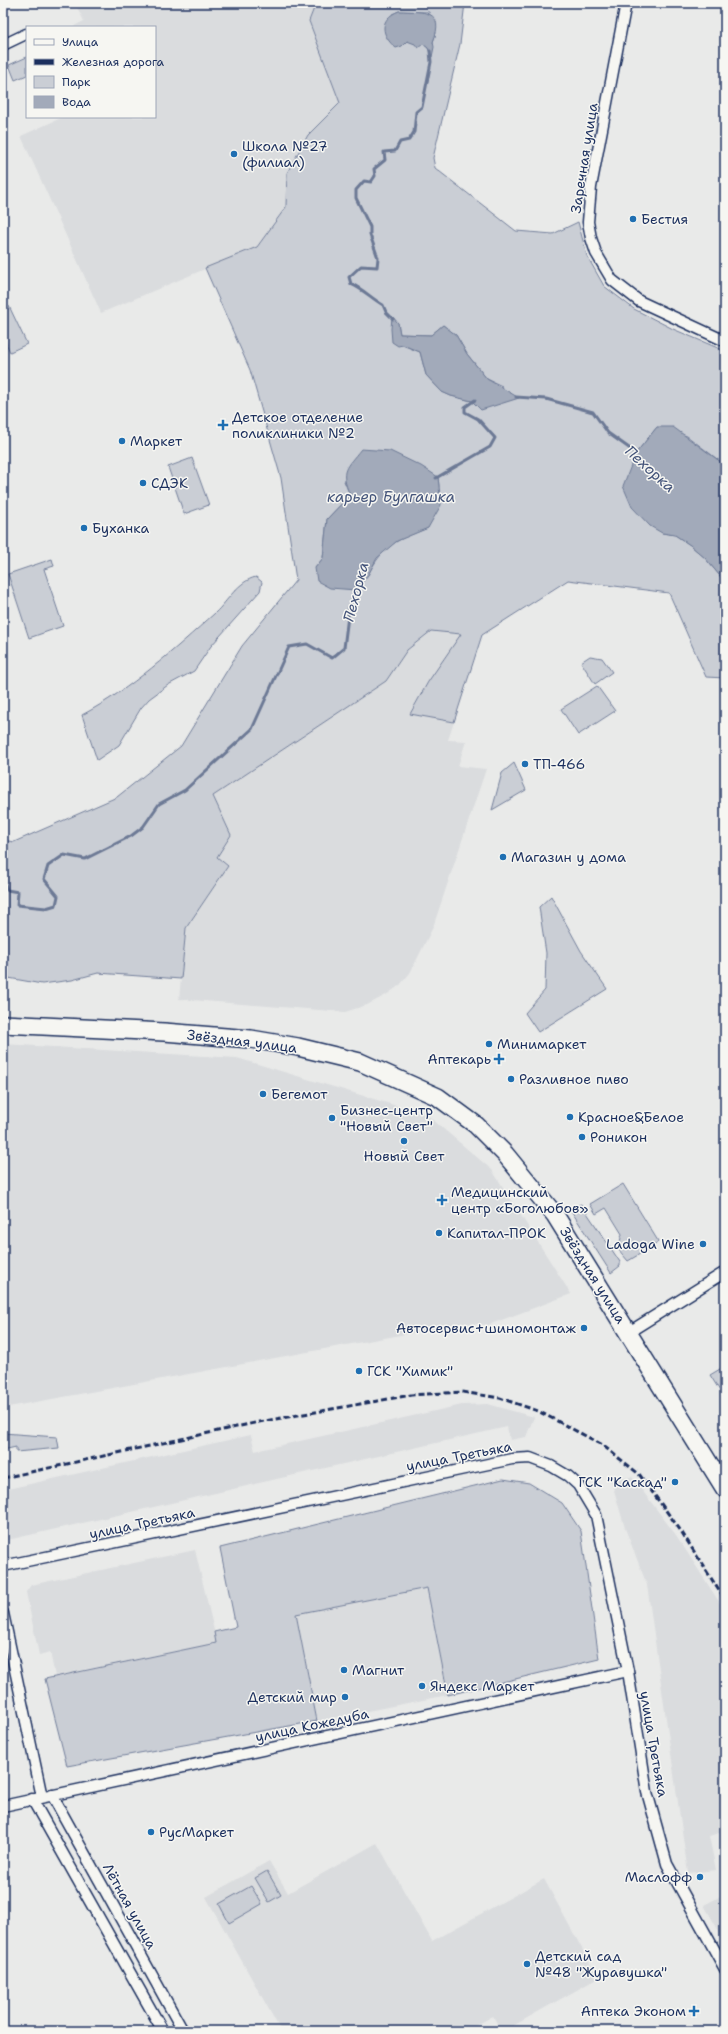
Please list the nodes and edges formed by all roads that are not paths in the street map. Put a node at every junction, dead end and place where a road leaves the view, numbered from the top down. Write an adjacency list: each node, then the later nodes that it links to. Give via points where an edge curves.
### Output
1 (626, 3): 4 (street, Заречная улица, via 591,187 588,222 591,238 596,253 612,280 639,301)
2 (26, 34): 3 (street)
3 (3, 45)
4 (725, 341)
5 (3, 1024): 7 (main road, Звёздная улица, via 164,1032 298,1047 360,1062 438,1097 476,1125 505,1154 550,1209)
6 (725, 1272): 7 (street)
7 (629, 1332): 8 (main road, Звёздная улица)
8 (725, 1489)
9 (3, 1566): 11 (street, улица Третьяка, via 512,1459 530,1458 568,1476 578,1485 596,1515)
10 (3, 1613): 13 (street)
11 (628, 1671): 12 (street, улица Кожедуба); 15 (street, улица Третьяка, via 647,1792 667,1864)
12 (52, 1795): 13 (street, улица Кожедуба); 17 (street, Лётная улица)
13 (37, 1798): 14 (street, улица Кожедуба); 16 (street)
14 (3, 1806)
15 (725, 1969)
16 (163, 2031)
17 (183, 2031)

